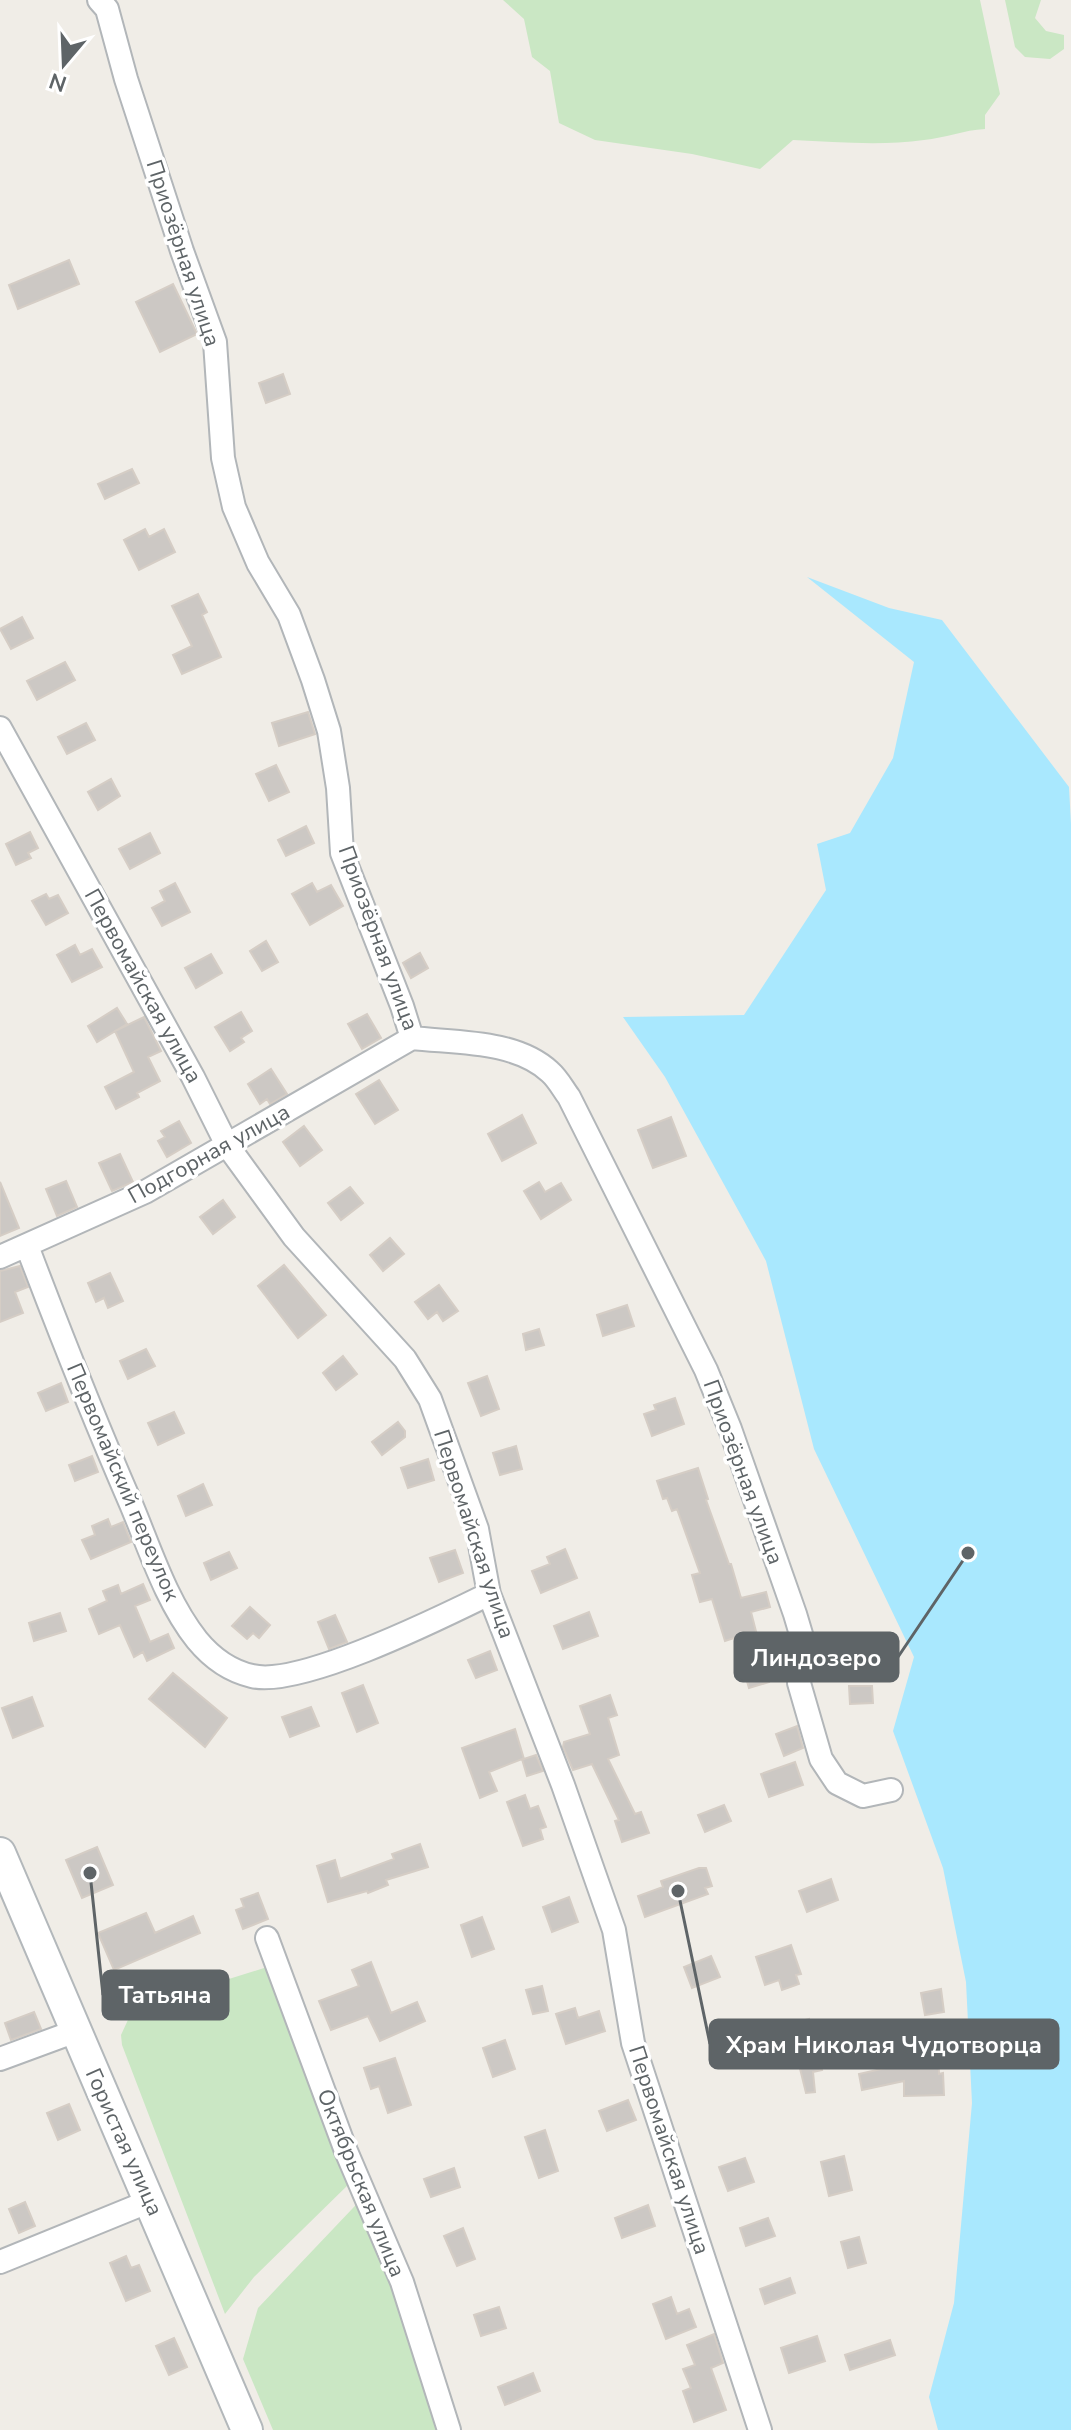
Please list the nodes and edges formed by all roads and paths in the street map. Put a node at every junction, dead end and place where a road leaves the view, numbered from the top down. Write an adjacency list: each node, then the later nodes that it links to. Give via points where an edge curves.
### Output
1 (99, 0): 3 (street, Приозёрная улица, via 107,9 215,342 223,458 234,507 258,563 289,615 313,680 331,745 342,853)
2 (0, 728): 4 (street, Первомайская улица)
3 (412, 1038): 4 (street, Подгорная улица); 8 (street, Приозёрная улица, via 522,1054 551,1072 569,1097 706,1370 730,1429 806,1651 799,1683 821,1759 837,1783 863,1796)
4 (227, 1145): 5 (street, Подгорная улица, via 145,1192); 7 (street, Первомайская улица, via 294,1237 405,1359 430,1399 477,1529)
5 (27, 1246): 6 (street, Подгорная улица); 7 (street, Первомайский переулок, via 163,1581 197,1640 222,1664 253,1677 284,1676 396,1638)
6 (0, 1257)
7 (489, 1594): 17 (street, Первомайская улица, via 614,1930 633,2043)
8 (891, 1790)
9 (0, 1853): 11 (street, Гористая улица)
10 (267, 1938): 16 (street, Октябрьская улица, via 346,2151 402,2282)
11 (76, 2031): 12 (street); 13 (street, Гористая улица)
12 (0, 2059)
13 (150, 2201): 14 (street); 15 (street, Гористая улица)
14 (0, 2262)
15 (247, 2430)
16 (449, 2430)
17 (760, 2430)

